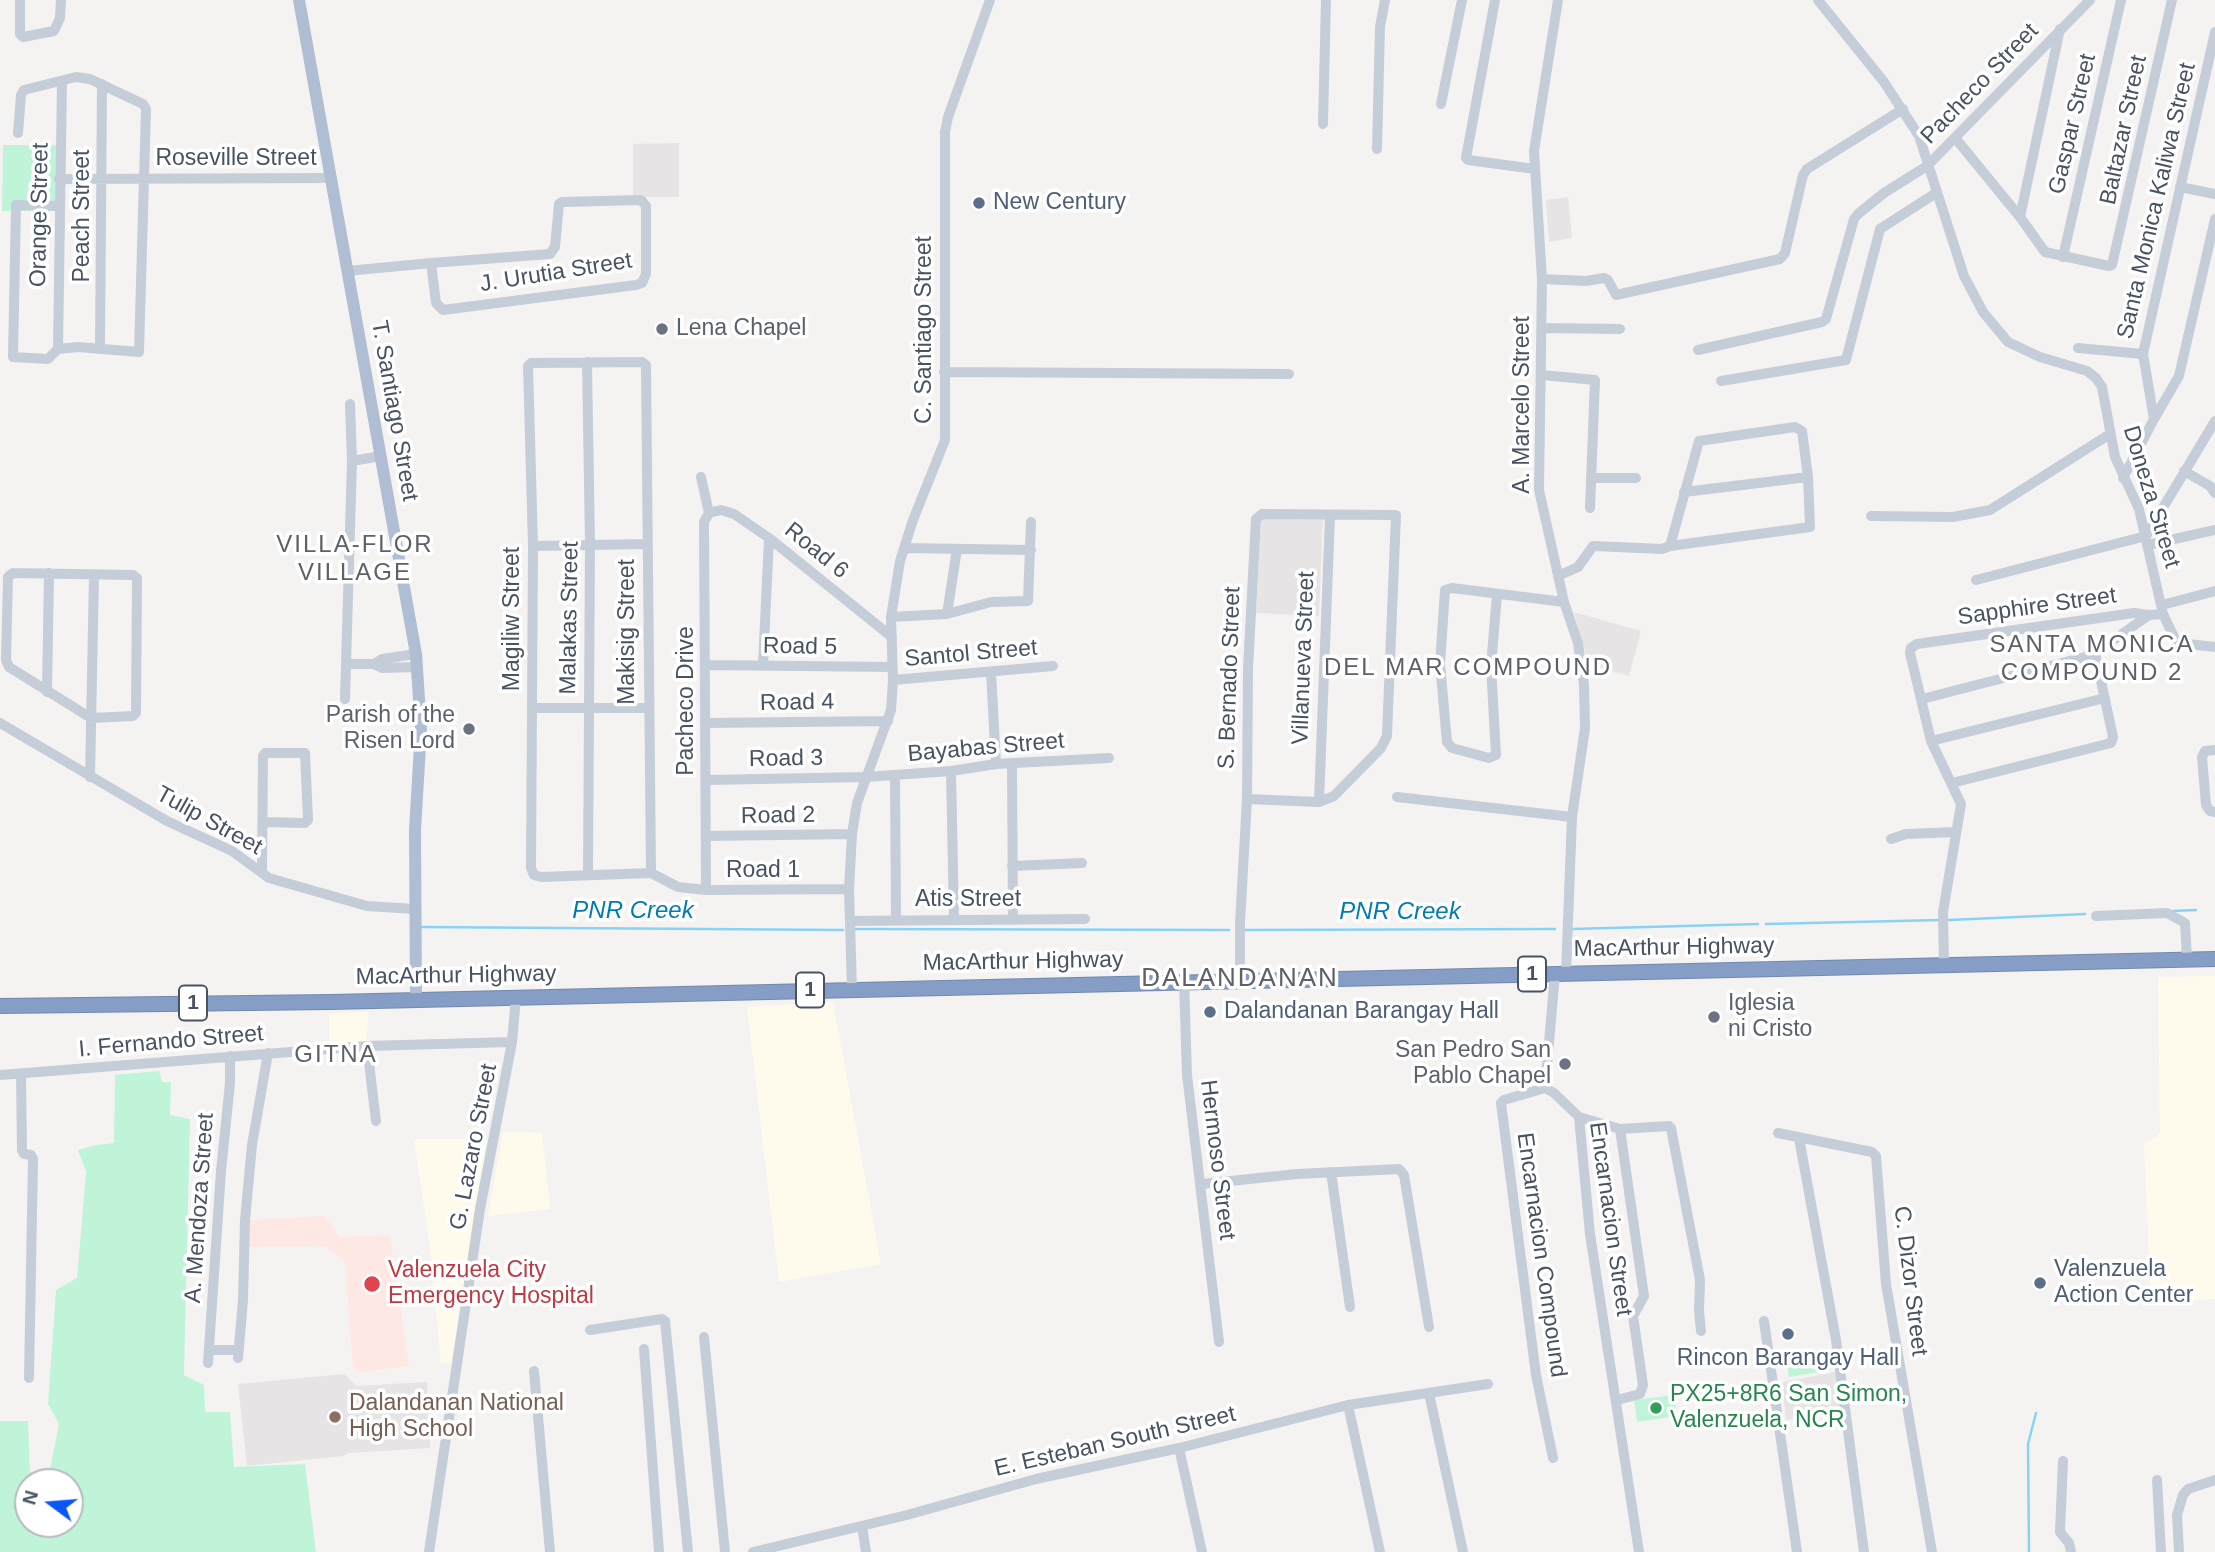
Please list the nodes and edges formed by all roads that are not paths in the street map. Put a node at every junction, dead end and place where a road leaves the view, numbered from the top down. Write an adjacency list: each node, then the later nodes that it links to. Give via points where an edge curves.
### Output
1 (20, 0): 2 (street, via 23,37 54,31)
2 (61, 0)
3 (299, 0): 26 (main road, T. Santiago Street)
4 (990, 0): 48 (street, C. Santiago Street, via 945,132)
5 (1326, 0): 20 (street)
6 (1385, 0): 23 (street, via 1380,27)
7 (1462, 0): 18 (street)
8 (1495, 0): 25 (street, via 1466,158)
9 (1558, 0): 25 (street, A. Marcelo Street)
10 (1818, 0): 19 (street)
11 (2090, 0): 14 (street, Pacheco Street)
12 (2121, 0): 36 (street, Gaspar Street)
13 (2172, 0): 36 (street, Baltazar Street, via 2115,260 2109,266)
14 (2060, 29): 22 (street, Pacheco Street); 34 (street)
15 (2215, 32): 30 (street, Santa Monica Kaliwa Street)
16 (62, 81): 17 (street, via 76,77); 21 (street, via 22,92); 27 (street, Orange Street)
17 (102, 85): 28 (street, Peach Street); 29 (street, via 143,104)
18 (1441, 104)
19 (1903, 109): 24 (street, via 1919,136); 39 (street, via 1807,169 1780,259 1616,295 1604,278)
20 (1323, 124)
21 (18, 133)
22 (1956, 139): 24 (street, Pacheco Street); 34 (street)
23 (1377, 149)
24 (1927, 166): 31 (street); 45 (street, Pacheco Street, via 1854,219 1826,319)
25 (1535, 169): 39 (street, A. Marcelo Street)
26 (330, 178): 29 (street, Roseville Street); 38 (main road, T. Santiago Street)
27 (59, 179): 28 (street, Roseville Street); 33 (street, Orange Street)
28 (103, 179): 29 (street, Roseville Street); 42 (street, Peach Street)
29 (143, 179): 42 (street, via 139,352)
30 (2180, 187): 32 (street); 46 (street, Santa Monica Kaliwa Street)
31 (1936, 193): 51 (street, via 1880,229 1846,360); 55 (street, Doneza Street, via 1964,276 1983,312 2008,342 2096,378 2102,387)
32 (2215, 194)
33 (59, 206): 44 (street, Orange Street); 44 (street, via 16,205 13,357 48,359)
34 (2020, 217): 36 (street, via 2045,252)
35 (2215, 219): 53 (street, via 2183,364)
36 (2063, 257)
37 (431, 263): 37 (street, J. Urutia Street, via 436,303 443,310 636,285 646,274 646,206 641,200 562,202 550,254); 38 (street)
38 (347, 271): 56 (main road, T. Santiago Street)
39 (1542, 279): 40 (street, A. Marcelo Street)
40 (1542, 328): 41 (street); 50 (street, A. Marcelo Street)
41 (1620, 329)
42 (100, 348): 44 (street)
43 (2078, 348): 46 (street)
44 (58, 349)
45 (1698, 350)
46 (2143, 354): 53 (street, Santa Monica Kaliwa Street)
47 (587, 362): 74 (street, Malakas Street); 75 (street, Makisig Street, via 646,365); 77 (street, Magiliw Street, via 528,366)
48 (944, 372): 49 (street); 78 (street, C. Santiago Street, via 945,440)
49 (1289, 374)
50 (1542, 375): 61 (street, via 1595,380); 83 (street, A. Marcelo Street, via 1539,490)
51 (1721, 381)
52 (350, 404): 57 (street)
53 (2154, 419): 63 (street)
54 (2214, 421): 58 (street)
55 (2110, 434): 63 (street, Doneza Street); 69 (street, via 1990,510 1953,517)
56 (381, 456): 57 (street); 95 (main road, T. Santiago Street)
57 (352, 461): 96 (street)
58 (2184, 471): 65 (street); 73 (street)
59 (701, 477): 67 (street)
60 (1808, 477): 64 (street); 64 (street, via 1802,431 1795,427 1699,441); 76 (street, via 1811,525 1807,528)
61 (1591, 478): 62 (street); 66 (street)
62 (1636, 478)
63 (2123, 478): 73 (street, Doneza Street, via 2139,509)
64 (1684, 492): 76 (street)
65 (2215, 493)
66 (1590, 508)
67 (709, 513): 72 (street, Road 6, via 734,514); 97 (street, Pacheco Drive, via 704,522)
68 (1330, 515): 126 (street, S. Bernado Street, via 1262,514 1256,519); 127 (street, Villanueva Street); 127 (street, S. Bernado Street, via 1396,515 1387,736 1354,779)
69 (1871, 516)
70 (1031, 522): 80 (street)
71 (2215, 530): 73 (street)
72 (769, 538): 92 (street, Road 6); 98 (street)
73 (2147, 541): 84 (street); 88 (street, Doneza Street)
74 (590, 544): 75 (street); 77 (street); 108 (street, Malakas Street)
75 (647, 544): 109 (street, Makisig Street)
76 (1670, 545): 83 (street, via 1662,549 1593,546 1577,567)
77 (533, 546): 107 (street, Magiliw Street)
78 (904, 548): 79 (street); 91 (street, C. Santiago Street)
79 (957, 549): 80 (street); 89 (street)
80 (1031, 550): 89 (street, via 1028,601 991,602)
81 (49, 573): 82 (street); 103 (street); 103 (street, via 8,577 6,660 9,667)
82 (94, 575): 110 (street); 110 (street, via 137,578 136,713)
83 (1558, 576): 87 (street, A. Marcelo Street)
84 (1976, 580)
85 (2215, 591): 88 (street, Sapphire Street)
86 (1497, 595): 86 (street, via 1446,590 1440,664 1447,742 1452,748 1489,758 1496,755 1491,666); 87 (street)
87 (1564, 603): 129 (street, A. Marcelo Street, via 1578,643 1584,685 1585,728)
88 (2163, 609): 90 (street, Sapphire Street); 93 (street, Doneza Street, via 2180,643)
89 (947, 614): 91 (street)
90 (2149, 615): 94 (street); 106 (street, Sapphire Street, via 2134,613 1917,644 1910,653)
91 (891, 617): 92 (street, C. Santiago Street)
92 (892, 637): 100 (street, C. Santiago Street)
93 (2215, 647)
94 (2095, 653): 104 (street); 106 (street)
95 (417, 660): 96 (street, via 382,668); 142 (main road, T. Santiago Street, via 421,729)
96 (348, 664): 105 (street)
97 (707, 665): 98 (street, Road 5); 113 (street, Pacheco Drive)
98 (763, 665): 100 (street, Road 5)
99 (1053, 666): 101 (street, Santol Street)
100 (892, 667): 102 (street, C. Santiago Street)
101 (991, 672): 102 (street, Santol Street); 117 (street)
102 (893, 680): 111 (street, C. Santiago Street)
103 (47, 692): 110 (street)
104 (2105, 698): 114 (street); 124 (street, via 2111,743)
105 (345, 699)
106 (1922, 699): 114 (street)
107 (532, 708): 108 (street); 139 (street, Magiliw Street, via 531,868 541,877)
108 (589, 708): 109 (street); 139 (street, Malakas Street)
109 (648, 708): 138 (street, Makisig Street)
110 (91, 718): 121 (street)
111 (888, 720): 113 (street, Road 4); 122 (street, C. Santiago Street)
112 (0, 723): 121 (street, Tulip Street)
113 (707, 723): 123 (street, Pacheco Drive)
114 (1931, 741): 124 (street)
115 (2212, 750): 128 (street, via 2202,757 2207,809)
116 (1109, 758): 118 (street, Bayabas Street)
117 (996, 764): 118 (street, Bayabas Street); 119 (street, Bayabas Street)
118 (1012, 764): 136 (street)
119 (951, 771): 120 (street, Bayabas Street); 147 (street)
120 (895, 775): 122 (street, Bayabas Street); 146 (street)
121 (90, 777): 137 (street, Tulip Street, via 178,827 232,851)
122 (866, 777): 123 (street, Road 3); 132 (street, C. Santiago Street)
123 (706, 780): 133 (street, Pacheco Drive)
124 (1952, 783): 131 (street, via 1961,804)
125 (1397, 797): 129 (street)
126 (1247, 799): 127 (street); 154 (street, S. Bernado Street)
127 (1319, 802)
128 (2214, 812)
129 (1572, 817): 152 (street, A. Marcelo Street)
130 (263, 822): 130 (street, via 263,756 305,753 308,820); 137 (street)
131 (1956, 832): 134 (street); 151 (street, via 1944,912)
132 (852, 834): 133 (street, Road 2); 140 (street, C. Santiago Street)
133 (706, 836): 141 (street, Pacheco Drive)
134 (1891, 839)
135 (1082, 863): 136 (street)
136 (1012, 866): 144 (street)
137 (262, 873): 142 (street, Tulip Street, via 345,901)
138 (651, 873): 139 (street); 141 (street, Road 1, via 678,887)
139 (588, 875)
140 (849, 889): 141 (street, Road 1); 148 (street, C. Santiago Street)
141 (706, 890)
142 (415, 909): 157 (main road, T. Santiago Street)
143 (2096, 916): 150 (street, via 2167,913 2185,923)
144 (1013, 919): 145 (street, Atis Street); 147 (street, Atis Street)
145 (1086, 919)
146 (896, 920): 147 (street, Atis Street); 148 (street, Atis Street)
147 (954, 920)
148 (850, 922): 155 (street, C. Santiago Street)
149 (2215, 958): 150 (highway, MacArthur Highway / 1)
150 (2187, 960): 151 (highway, MacArthur Highway / 1)
151 (1944, 965): 152 (highway, MacArthur Highway / 1)
152 (1560, 974): 154 (highway, MacArthur Highway / 1); 165 (street)
153 (1185, 981): 154 (highway, MacArthur Highway / 1); 155 (highway, MacArthur Highway / 1); 172 (street, Hermoso Street, via 1187,1075)
154 (1240, 981)
155 (852, 989): 156 (highway, MacArthur Highway / 1)
156 (516, 997): 157 (highway, MacArthur Highway / 1); 159 (street, G. Lazaro Street)
157 (416, 1000): 158 (highway, MacArthur Highway / 1)
158 (0, 1006)
159 (513, 1042): 160 (street, I. Fernando Street); 195 (street, G. Lazaro Street, via 480,1209)
160 (367, 1046): 161 (street, I. Fernando Street); 167 (street)
161 (268, 1053): 162 (street, I. Fernando Street); 181 (street, via 250,1170 238,1354)
162 (230, 1056): 163 (street, I. Fernando Street); 181 (street, A. Mendoza Street)
163 (21, 1073): 164 (street, I. Fernando Street); 184 (street, via 22,1150 33,1158)
164 (0, 1075)
165 (1545, 1088): 166 (street, Encarnacion Street); 190 (street, Encarnacion Compound, via 1501,1103 1536,1375)
166 (1579, 1117): 168 (street); 187 (street, Encarnacion Street, via 1590,1234)
167 (376, 1121)
168 (1620, 1129): 177 (street, via 1671,1128 1700,1280); 187 (street, via 1644,1296 1633,1312 1643,1389)
169 (1778, 1133): 170 (street, C. Dizor Street)
170 (1800, 1138): 207 (street, via 1836,1340); 208 (street, C. Dizor Street, via 1876,1156 1886,1284)
171 (1331, 1172): 172 (street); 173 (street); 175 (street, via 1399,1169 1404,1175)
172 (1202, 1184): 179 (street, Hermoso Street)
173 (1350, 1307)
174 (1764, 1321): 206 (street)
175 (1429, 1327)
176 (590, 1330): 198 (street, via 665,1321)
177 (1701, 1331)
178 (704, 1337): 199 (street)
179 (1219, 1342)
180 (644, 1349): 197 (street)
181 (209, 1350): 182 (street, A. Mendoza Street)
182 (208, 1363)
183 (534, 1371): 196 (street)
184 (29, 1378)
185 (1488, 1384): 186 (street, E. Esteban South Street)
186 (1429, 1393): 188 (street, E. Esteban South Street); 204 (street)
187 (1617, 1400): 205 (street, Encarnacion Street)
188 (1348, 1405): 189 (street, E. Esteban South Street); 203 (street)
189 (1179, 1448): 194 (street, E. Esteban South Street, via 1036,1479); 202 (street)
190 (1553, 1458)
191 (2063, 1461): 209 (street, via 2060,1532)
192 (2157, 1480): 210 (street)
193 (2215, 1480): 211 (street, via 2183,1495 2177,1515)
194 (862, 1526): 200 (street, E. Esteban South Street); 201 (street)
195 (429, 1552)
196 (550, 1552)
197 (659, 1552)
198 (688, 1552)
199 (725, 1552)
200 (753, 1552)
201 (866, 1552)
202 (1202, 1552)
203 (1380, 1552)
204 (1463, 1552)
205 (1639, 1552)
206 (1797, 1552)
207 (1864, 1552)
208 (1932, 1552)
209 (2071, 1552)
210 (2161, 1552)
211 (2179, 1552)

